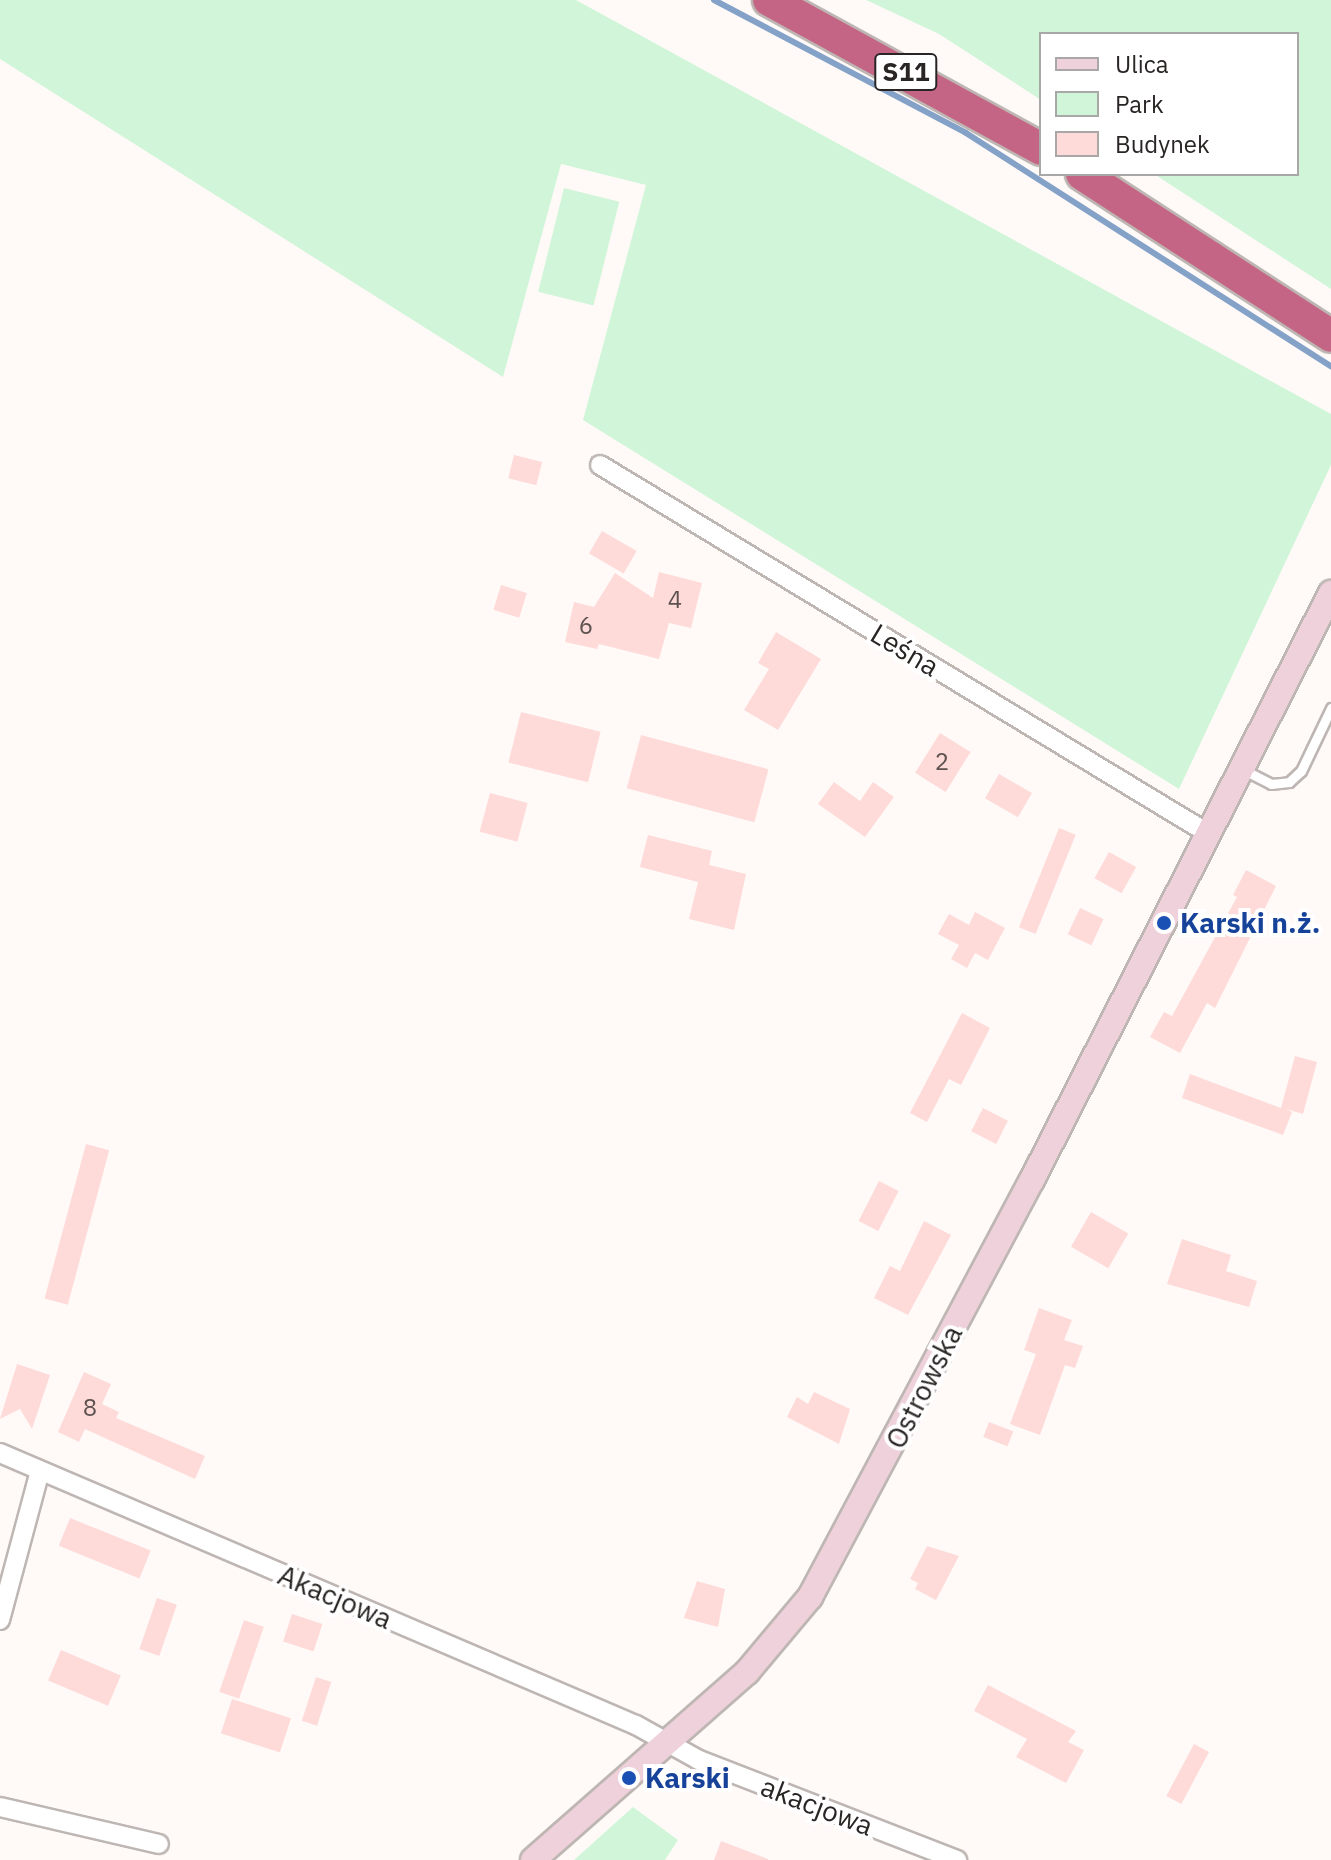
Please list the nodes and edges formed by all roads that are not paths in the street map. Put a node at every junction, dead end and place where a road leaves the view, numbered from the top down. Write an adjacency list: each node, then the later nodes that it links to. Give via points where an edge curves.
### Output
1 (769, 0): 2 (highway, S11)
2 (1039, 148)
3 (1085, 176): 4 (highway)
4 (1331, 336)
5 (600, 465): 9 (street, Leśna)
6 (1331, 593): 8 (street, Ostrowska)
7 (1331, 708): 8 (lane, via 1301,771 1289,782 1271,784)
8 (1242, 769): 9 (street, Ostrowska)
9 (1209, 834): 13 (street, Ostrowska, via 810,1597 747,1672)
10 (0, 1453): 11 (street, Akacjowa)
11 (40, 1471): 12 (street); 13 (street, Akacjowa)
12 (0, 1620)
13 (669, 1743): 16 (street, Ostrowska); 17 (street, akacjowa, via 699,1760)
14 (0, 1807): 15 (street)
15 (159, 1844)
16 (533, 1860)
17 (957, 1860)

